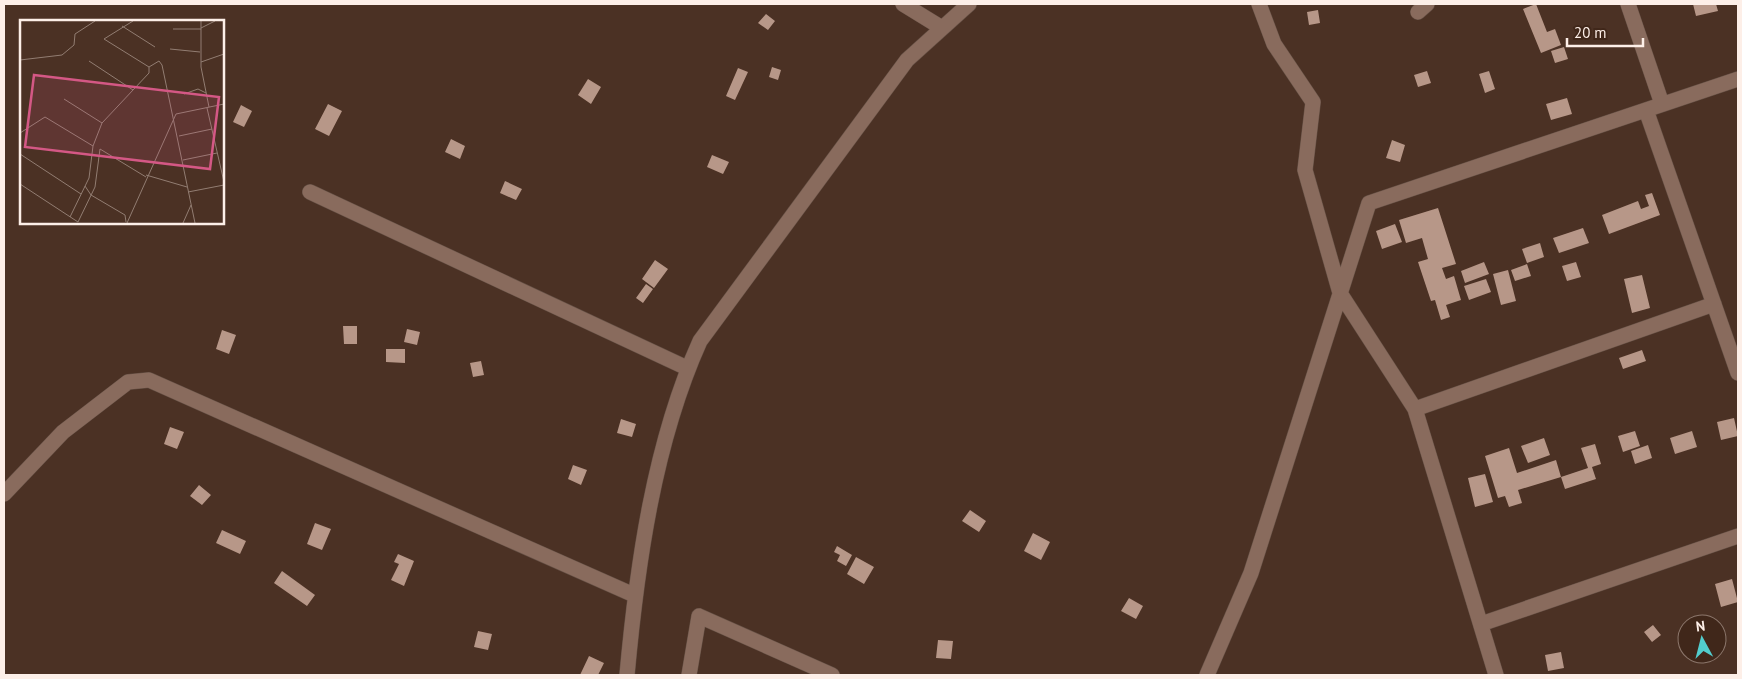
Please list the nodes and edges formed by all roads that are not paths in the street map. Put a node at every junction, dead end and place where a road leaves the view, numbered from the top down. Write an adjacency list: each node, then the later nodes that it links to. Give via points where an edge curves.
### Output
1 (903, 4): 5 (street)
2 (969, 4): 5 (street)
3 (1259, 4): 10 (street, via 1274,44 1313,102 1305,170)
4 (1628, 4): 7 (street)
5 (942, 28): 12 (street, via 901,68 700,341)
6 (1738, 79): 7 (street)
7 (1662, 104): 8 (street)
8 (1646, 110): 10 (street, via 1369,203); 11 (street)
9 (310, 192): 12 (street)
10 (1340, 293): 14 (street); 22 (street, via 1251,573)
11 (1714, 304): 13 (street); 14 (street)
12 (687, 368): 17 (street, via 651,497)
13 (1738, 373)
14 (1416, 408): 18 (street)
15 (4, 494): 17 (street, via 63,432 128,382 149,380)
16 (1738, 536): 18 (street)
17 (634, 595): 19 (street)
18 (1480, 624): 23 (street)
19 (626, 675)
20 (689, 675): 21 (street, via 699,616)
21 (832, 675)
22 (1207, 675)
23 (1496, 675)

